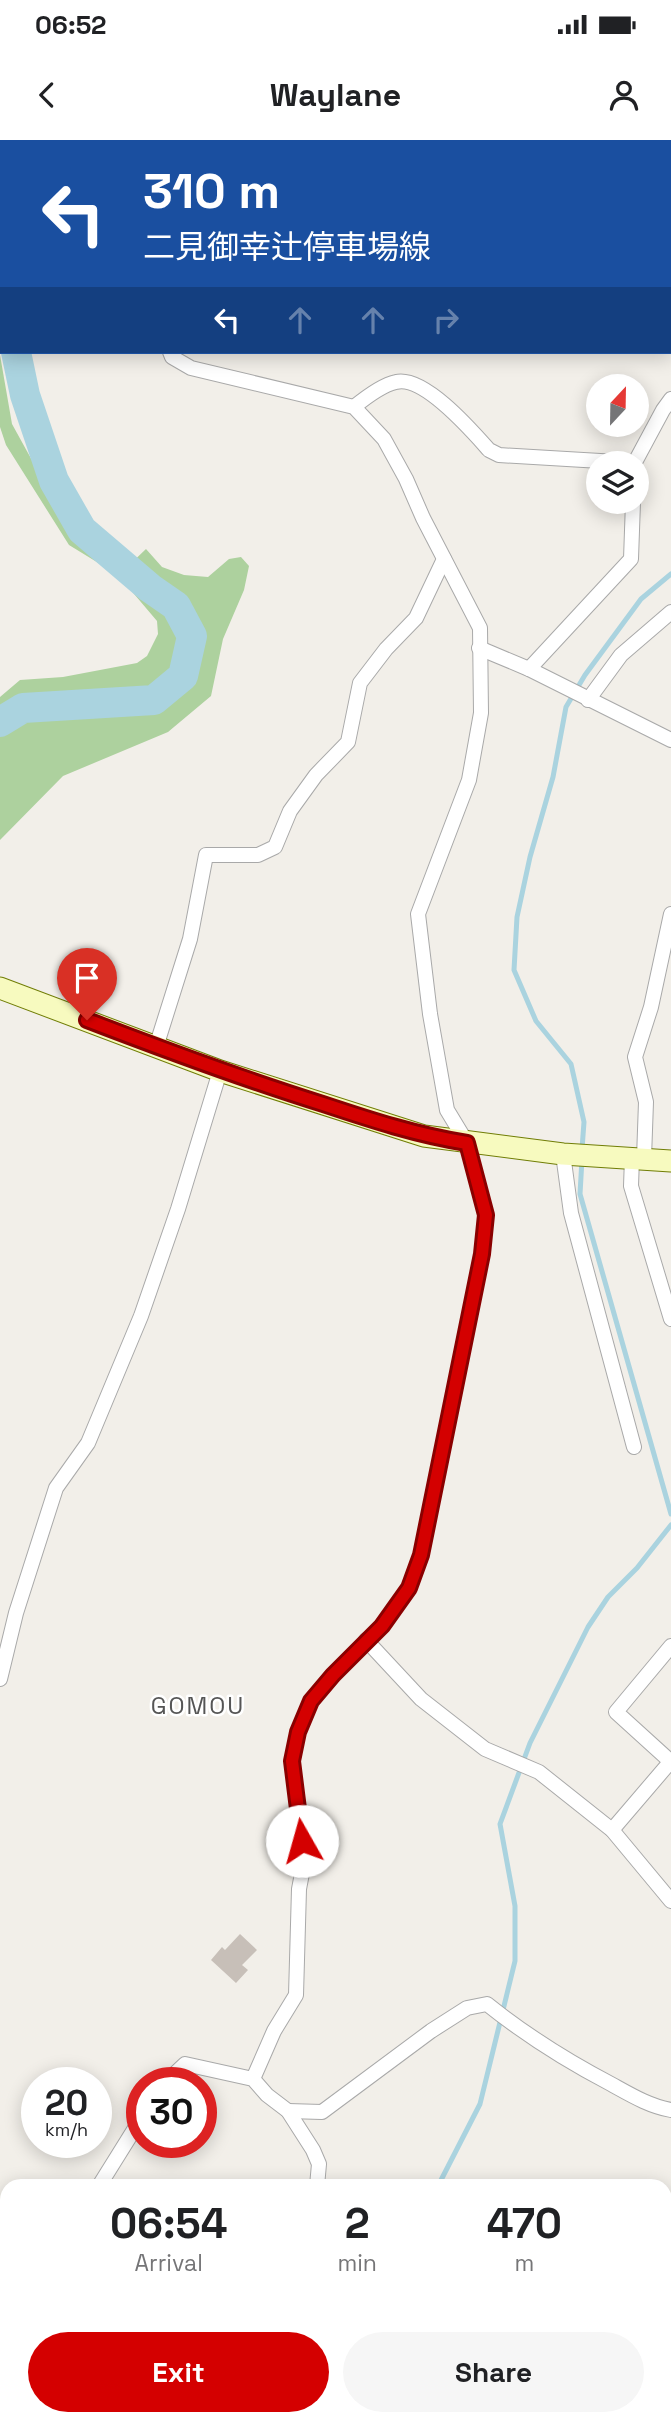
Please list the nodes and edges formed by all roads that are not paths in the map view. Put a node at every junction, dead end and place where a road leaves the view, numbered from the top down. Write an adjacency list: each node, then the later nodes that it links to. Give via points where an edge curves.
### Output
1 (171, 354): 3 (street, via 191,368)
2 (671, 399): 4 (street)
3 (354, 407): 5 (street, via 397,381 408,383 443,401 499,455); 7 (street, via 384,439)
4 (641, 451)
5 (586, 460)
6 (633, 514): 10 (street, via 631,559)
7 (444, 559): 9 (street, via 480,628); 15 (street, via 416,618 360,683 348,742 290,811 275,847 258,855 206,855 190,939)
8 (671, 612): 11 (street, via 621,655)
9 (479, 649): 10 (street); 17 (street, via 481,713 469,780 418,914 447,1110)
10 (534, 672): 11 (street)
11 (584, 698): 12 (street)
12 (671, 740)
13 (671, 915): 19 (street, via 635,1057 646,1102)
14 (0, 988): 15 (main road)
15 (156, 1047): 16 (main road)
16 (220, 1071): 17 (main road, via 424,1136); 25 (street, via 141,1316 88,1443 56,1488)
17 (467, 1143): 18 (main road); 23 (street, via 486,1215 482,1254 421,1555 409,1588)
18 (565, 1154): 19 (main road); 22 (street, via 571,1213)
19 (638, 1158): 20 (main road); 21 (street, via 631,1185)
20 (671, 1161)
21 (671, 1319)
22 (634, 1447)
23 (366, 1640): 27 (street, via 421,1699 485,1749 539,1772); 32 (street, via 311,1701 298,1732 292,1761 304,1863 296,1995)
24 (671, 1646): 26 (street, via 616,1712)
25 (0, 1679)
26 (671, 1761): 27 (street)
27 (612, 1830): 28 (street)
28 (671, 1901)
29 (182, 2067): 30 (street)
30 (199, 2067)
31 (217, 2071): 32 (street)
32 (253, 2079): 34 (street)
33 (671, 2110): 34 (street, via 653,2106 589,2073 525,2034 487,2004 467,2008 431,2031 322,2112)
34 (288, 2111): 37 (street, via 313,2150 319,2164)
35 (126, 2143): 36 (street)
36 (103, 2179)
37 (318, 2179)

